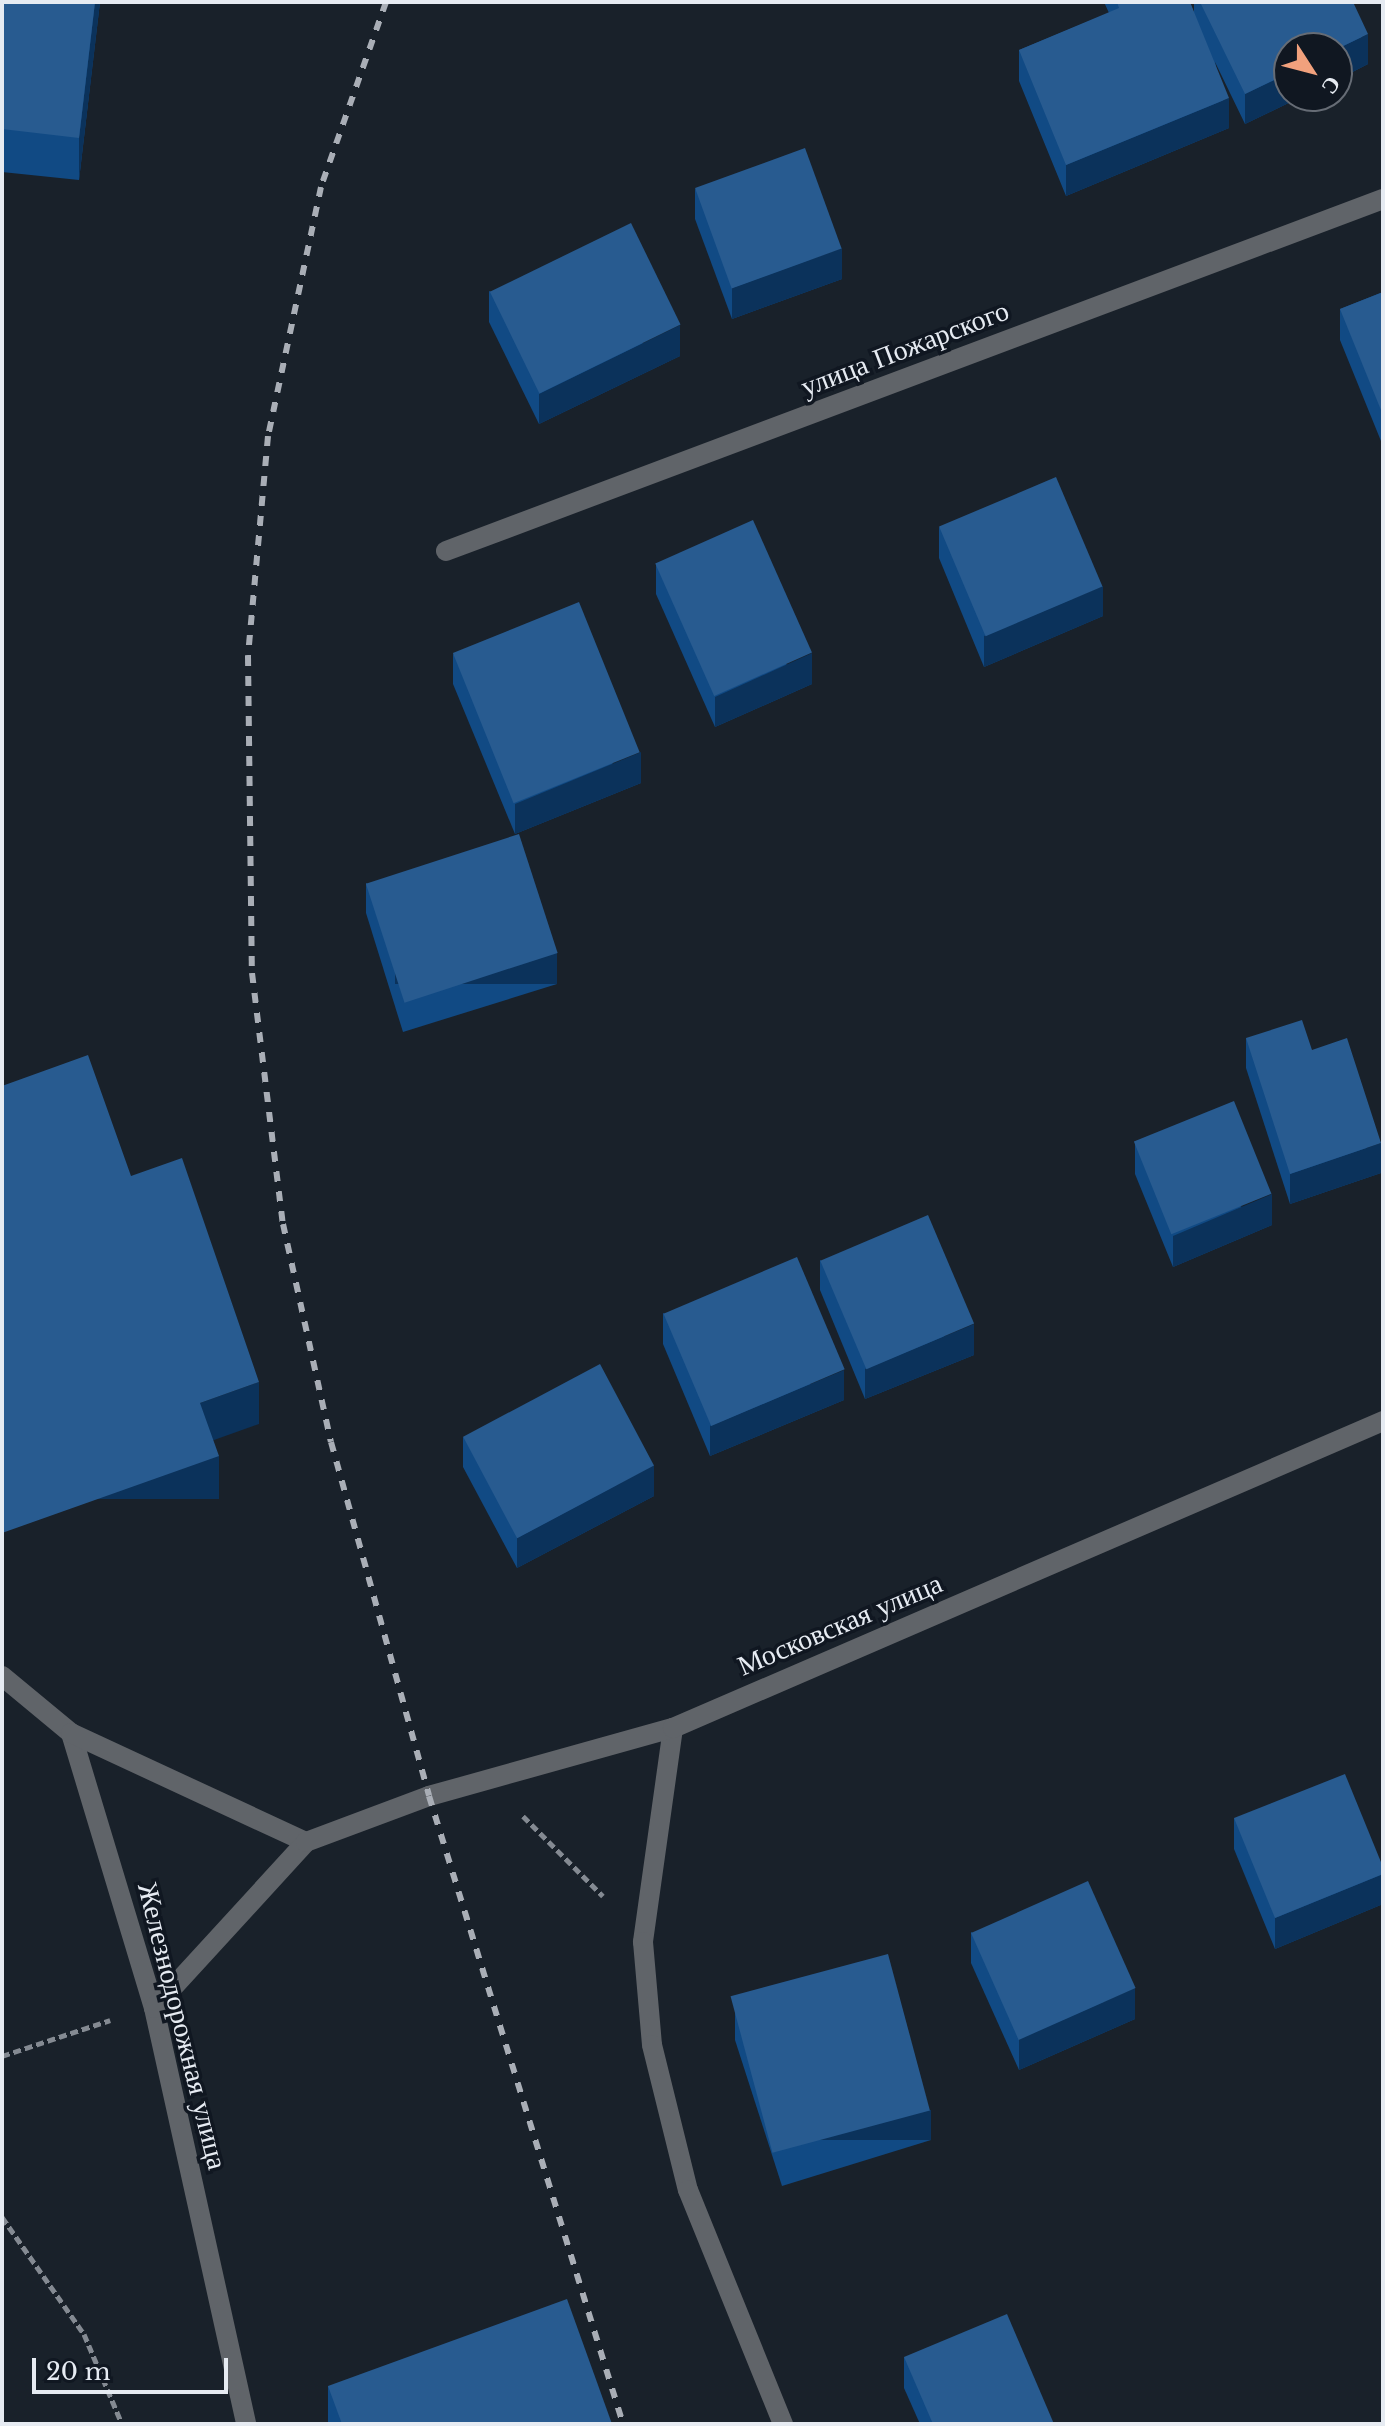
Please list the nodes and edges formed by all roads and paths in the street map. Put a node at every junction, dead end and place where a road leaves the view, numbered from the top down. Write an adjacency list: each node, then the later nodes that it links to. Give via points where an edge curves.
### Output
1 (1383, 199): 2 (street, улица Пожарского)
2 (446, 551)
3 (1383, 1421): 5 (street, Московская улица)
4 (2, 1676): 6 (street)
5 (673, 1728): 7 (street, Московская улица); 9 (street)
6 (71, 1733): 8 (street); 10 (street, Железнодорожная улица)
7 (476, 1782): 8 (street, Московская улица); 9 (path, via 550,1835)
8 (306, 1842): 10 (street)
9 (643, 1942): 15 (street, via 652,2045 688,2190)
10 (154, 2008): 11 (path, via 27,2042); 14 (street, Железнодорожная улица)
11 (2, 2056)
12 (2, 2217): 13 (path, via 84,2334)
13 (122, 2424)
14 (246, 2424)
15 (783, 2424)

